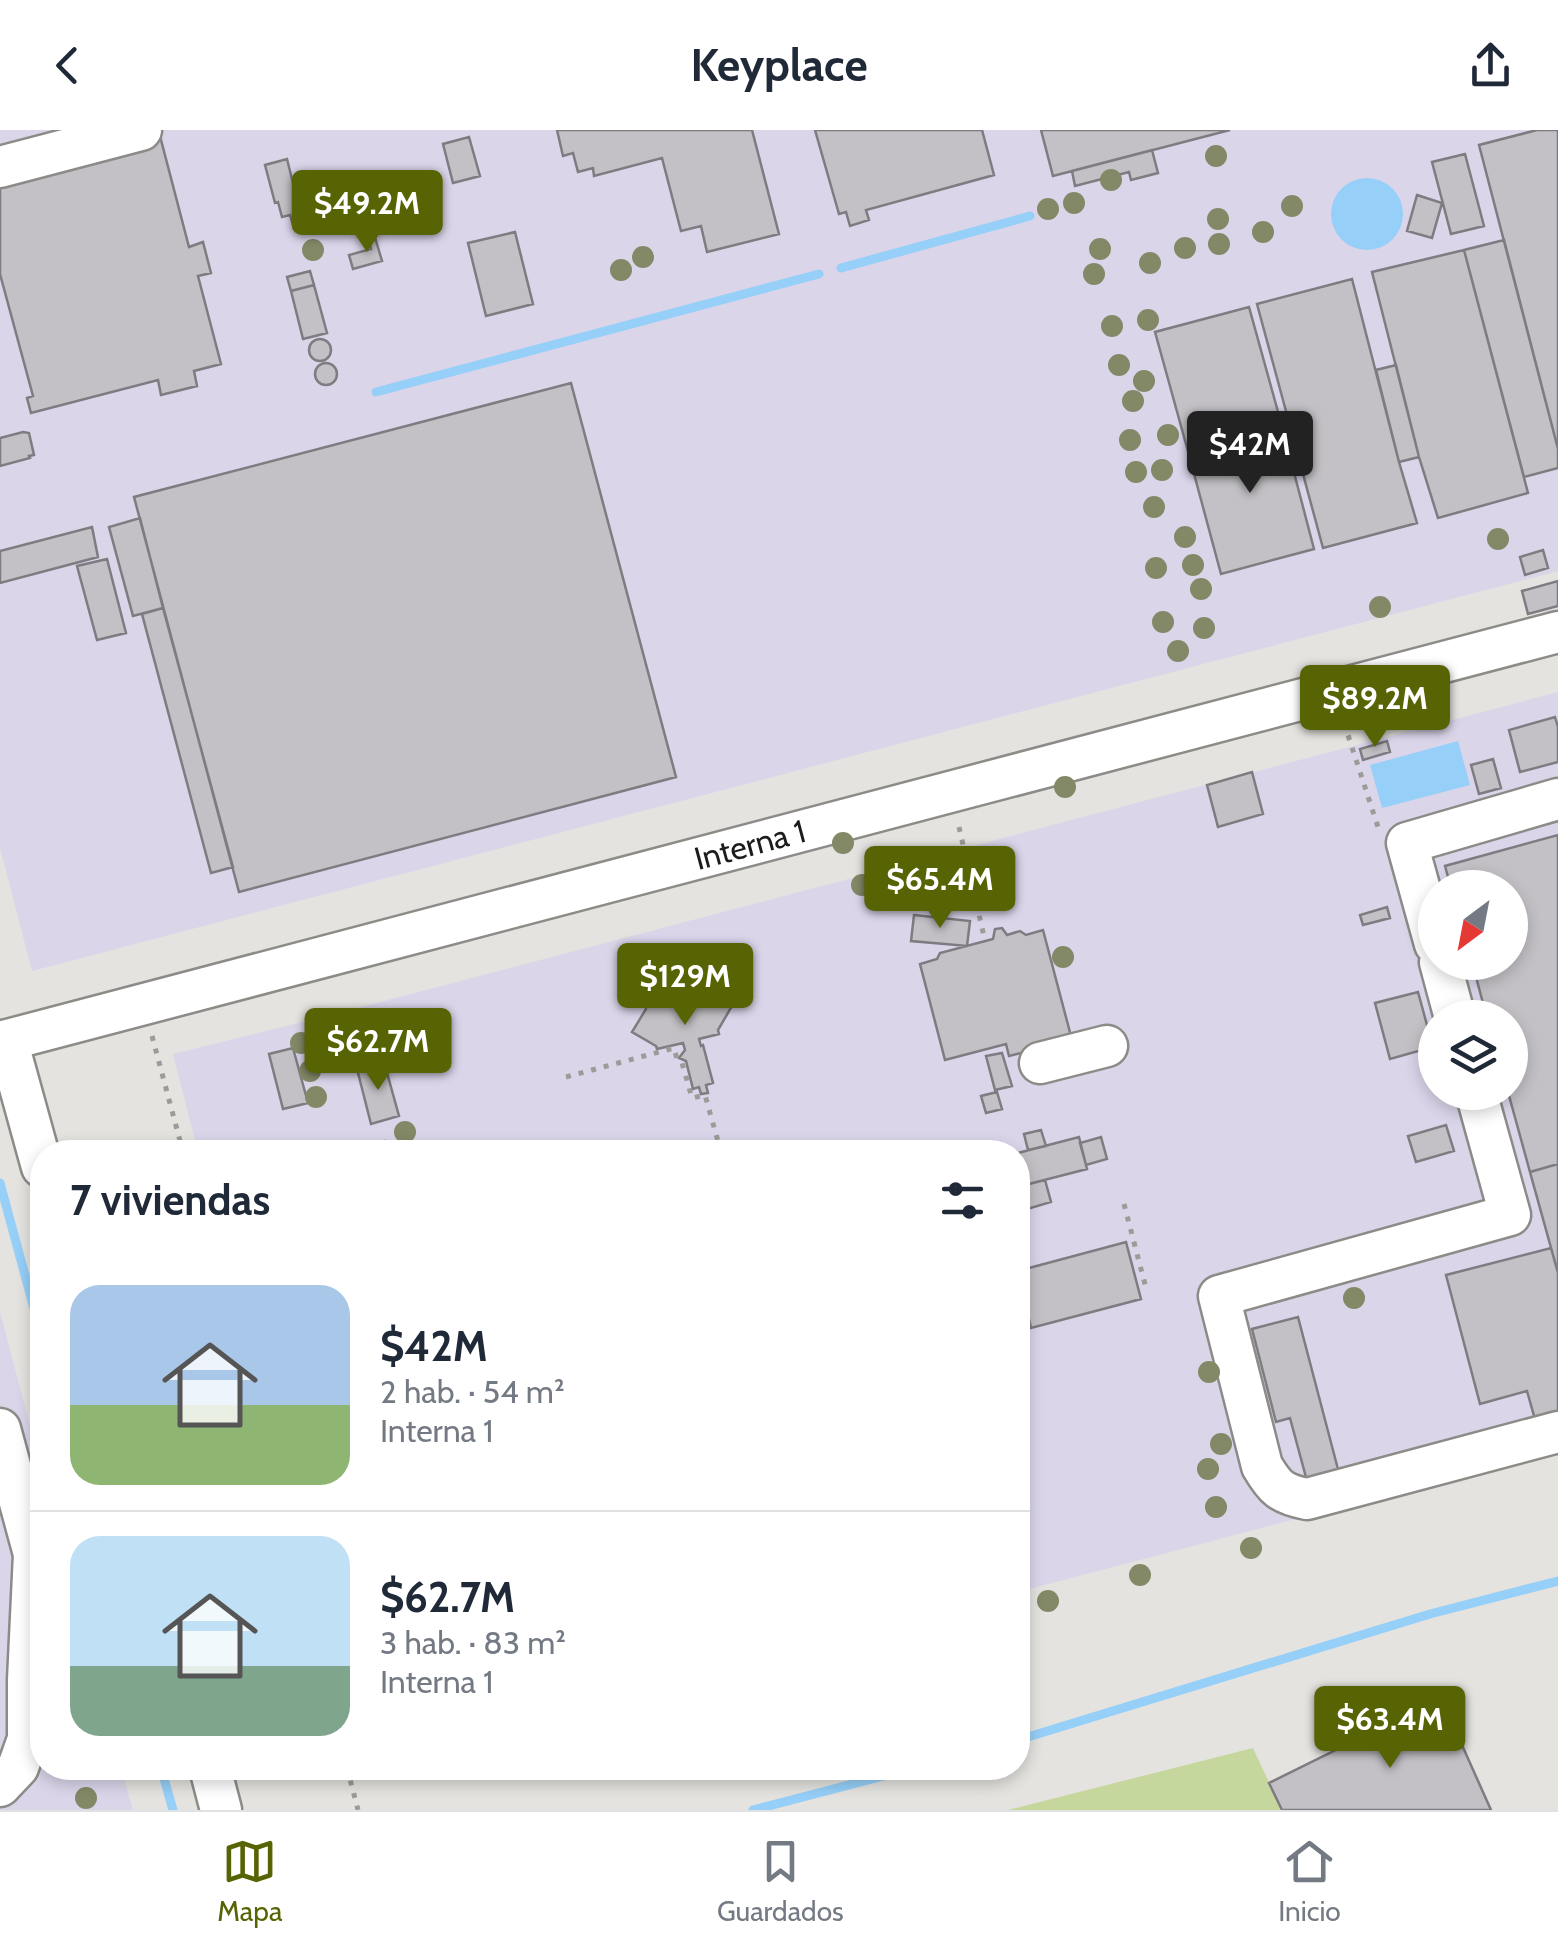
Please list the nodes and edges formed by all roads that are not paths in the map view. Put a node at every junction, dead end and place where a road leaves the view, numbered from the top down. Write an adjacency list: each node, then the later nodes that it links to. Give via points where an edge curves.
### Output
1 (141, 130): 2 (street)
2 (0, 167)
3 (1558, 632): 6 (street, Interna 1)
4 (1558, 800): 5 (street, via 1407,842)
5 (1418, 882)
6 (4, 1041): 10 (street)
7 (1107, 1046): 8 (street)
8 (1040, 1063)
9 (1481, 1110): 12 (street, via 1510,1215 1219,1296 1262,1466 1289,1496 1307,1499)
10 (34, 1140)
11 (0, 1430): 13 (street)
12 (1558, 1432)
13 (30, 1539)
14 (30, 1583): 15 (street)
15 (0, 1623)
16 (30, 1640): 18 (street, via 28,1738 18,1766)
17 (213, 1780): 19 (street)
18 (0, 1786)
19 (221, 1810)

